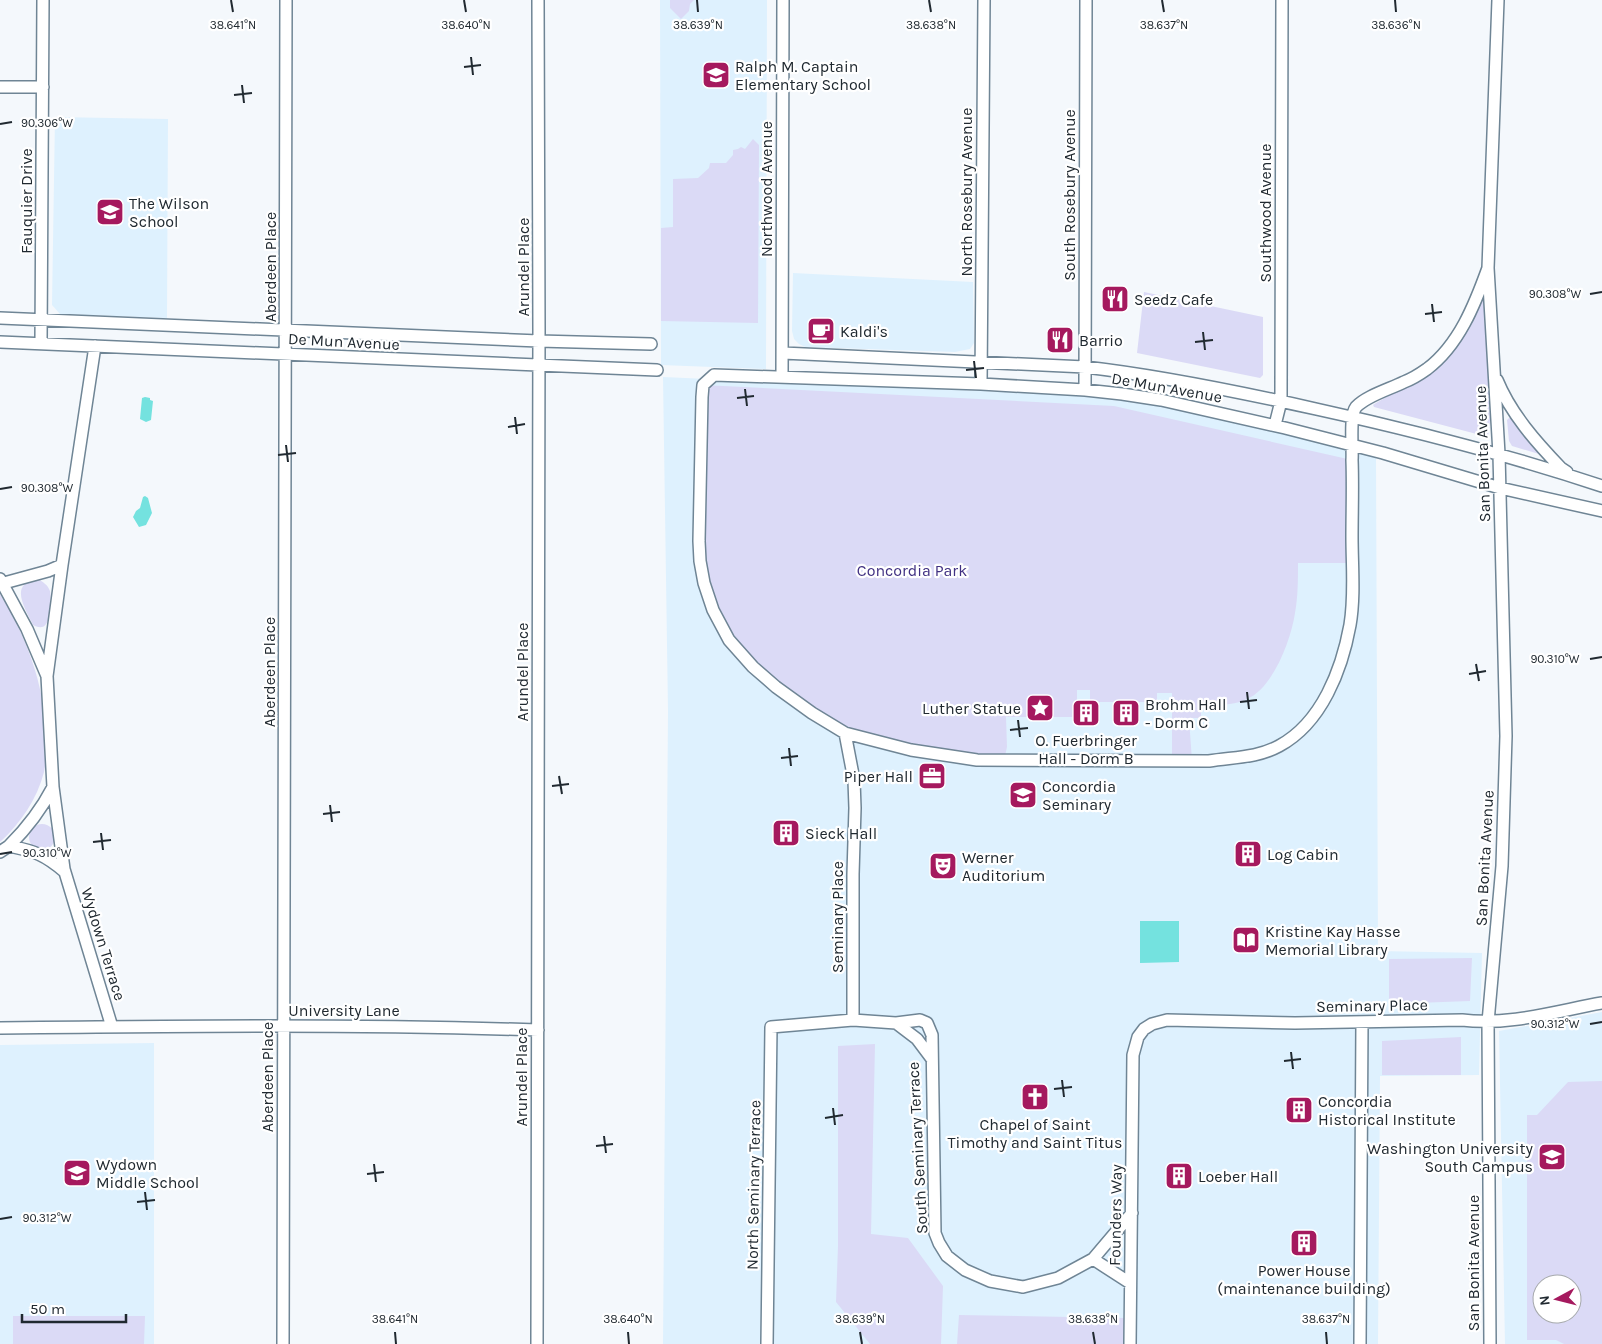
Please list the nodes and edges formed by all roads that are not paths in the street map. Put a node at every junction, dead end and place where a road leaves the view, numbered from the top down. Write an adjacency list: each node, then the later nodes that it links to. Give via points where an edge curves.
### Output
1 (44, 0): 10 (street, Fauquier Drive)
2 (286, 0): 14 (street, Aberdeen Place)
3 (538, 0): 15 (street, Arundel Place)
4 (783, 0): 20 (street, Northwood Avenue)
5 (984, 0): 22 (street, North Rosebury Avenue)
6 (1086, 0): 24 (street, South Rosebury Avenue)
7 (1282, 0): 30 (street, Southwood Avenue)
8 (1498, 0): 11 (street, San Bonita Avenue)
9 (0, 87): 10 (street)
10 (43, 87): 13 (street, Fauquier Drive)
11 (1488, 268): 26 (street, San Bonita Avenue); 31 (street, San Bonita Avenue, via 1477,297 1445,352 1427,369 1365,401 1355,408)
12 (0, 318): 13 (street, De Mun Avenue)
13 (42, 320): 14 (street, De Mun Avenue); 17 (street, Fauquier Drive)
14 (286, 331): 15 (street, De Mun Avenue); 21 (street, Aberdeen Place)
15 (539, 341): 18 (street, De Mun Avenue); 23 (street, Arundel Place)
16 (0, 342): 17 (street, De Mun Avenue)
17 (41, 343): 19 (street, De Mun Avenue)
18 (651, 344)
19 (95, 346): 21 (street, De Mun Avenue); 39 (street, Wydown Terrace)
20 (782, 353): 22 (street, De Mun Avenue); 27 (street, Northwood Avenue)
21 (286, 354): 23 (street, De Mun Avenue); 51 (street, Aberdeen Place)
22 (981, 362): 24 (street, De Mun Avenue); 28 (street, North Rosebury Avenue)
23 (539, 364): 25 (street, De Mun Avenue); 55 (street, Arundel Place)
24 (1085, 367): 29 (street, South Rosebury Avenue); 30 (street, De Mun Avenue, via 1197,383)
25 (657, 370)
26 (1494, 373): 34 (street, San Bonita Avenue); 35 (street, San Bonita Avenue, via 1502,393 1530,433 1561,468)
27 (782, 377): 28 (street, De Mun Avenue); 42 (street, De Mun Avenue, via 714,375 703,385 700,561 713,610 729,640 776,687)
28 (981, 384): 29 (street, De Mun Avenue)
29 (1085, 390): 32 (street, De Mun Avenue, via 1161,400)
30 (1281, 401): 31 (street, De Mun Avenue); 32 (street, Southwood Avenue)
31 (1352, 417): 33 (street); 34 (street, De Mun Avenue)
32 (1275, 425): 33 (street, De Mun Avenue)
33 (1352, 446): 37 (street, De Mun Avenue); 42 (street, via 1352,601 1345,647 1335,680 1319,708 1295,735 1280,746 1246,758 1209,761 977,760 912,750)
34 (1499, 454): 35 (street, De Mun Avenue); 37 (street, San Bonita Avenue)
35 (1573, 476): 36 (street, De Mun Avenue)
36 (1602, 486)
37 (1500, 488): 38 (street, De Mun Avenue); 49 (street, San Bonita Avenue, via 1506,736 1502,866)
38 (1602, 511)
39 (62, 565): 40 (street, Wydown Terrace); 41 (street, Wydown Terrace)
40 (2, 581): 41 (street, Wydown Terrace)
41 (47, 676): 43 (street, Wydown Terrace)
42 (845, 733): 47 (street, Seminary Place, via 854,780)
43 (53, 787): 44 (street, Wydown Terrace, via 31,822); 45 (street, Wydown Terrace)
44 (4, 849): 45 (street, Wydown Terrace, via 30,850 49,858)
45 (65, 872): 52 (street, Wydown Terrace)
46 (1602, 1003): 49 (street, Seminary Place)
47 (853, 1020): 50 (street); 62 (street, North Seminary Terrace, via 770,1027)
48 (1362, 1022): 49 (street, Seminary Place); 54 (street, Seminary Place, via 1182,1020 1159,1022); 64 (street)
49 (1488, 1022): 65 (street, San Bonita Avenue)
50 (896, 1023): 56 (street, South Seminary Terrace, via 918,1039); 56 (street, via 920,1020 927,1023 933,1042)
51 (284, 1026): 52 (street, University Lane); 55 (street, University Lane); 60 (street, Aberdeen Place)
52 (112, 1027): 53 (street, University Lane)
53 (0, 1028)
54 (1144, 1029): 57 (street, Founders Way, via 1133,1055)
55 (538, 1030): 61 (street, Arundel Place)
56 (932, 1059): 58 (street, South Seminary Terrace, via 935,1233 947,1256 965,1270 990,1281 1023,1287 1058,1278)
57 (1132, 1213): 58 (street, South Seminary Terrace); 59 (street, Founders Way)
58 (1093, 1259): 59 (street)
59 (1130, 1283): 63 (street, Founders Way)
60 (283, 1344)
61 (537, 1344)
62 (767, 1344)
63 (1130, 1344)
64 (1360, 1344)
65 (1490, 1344)

